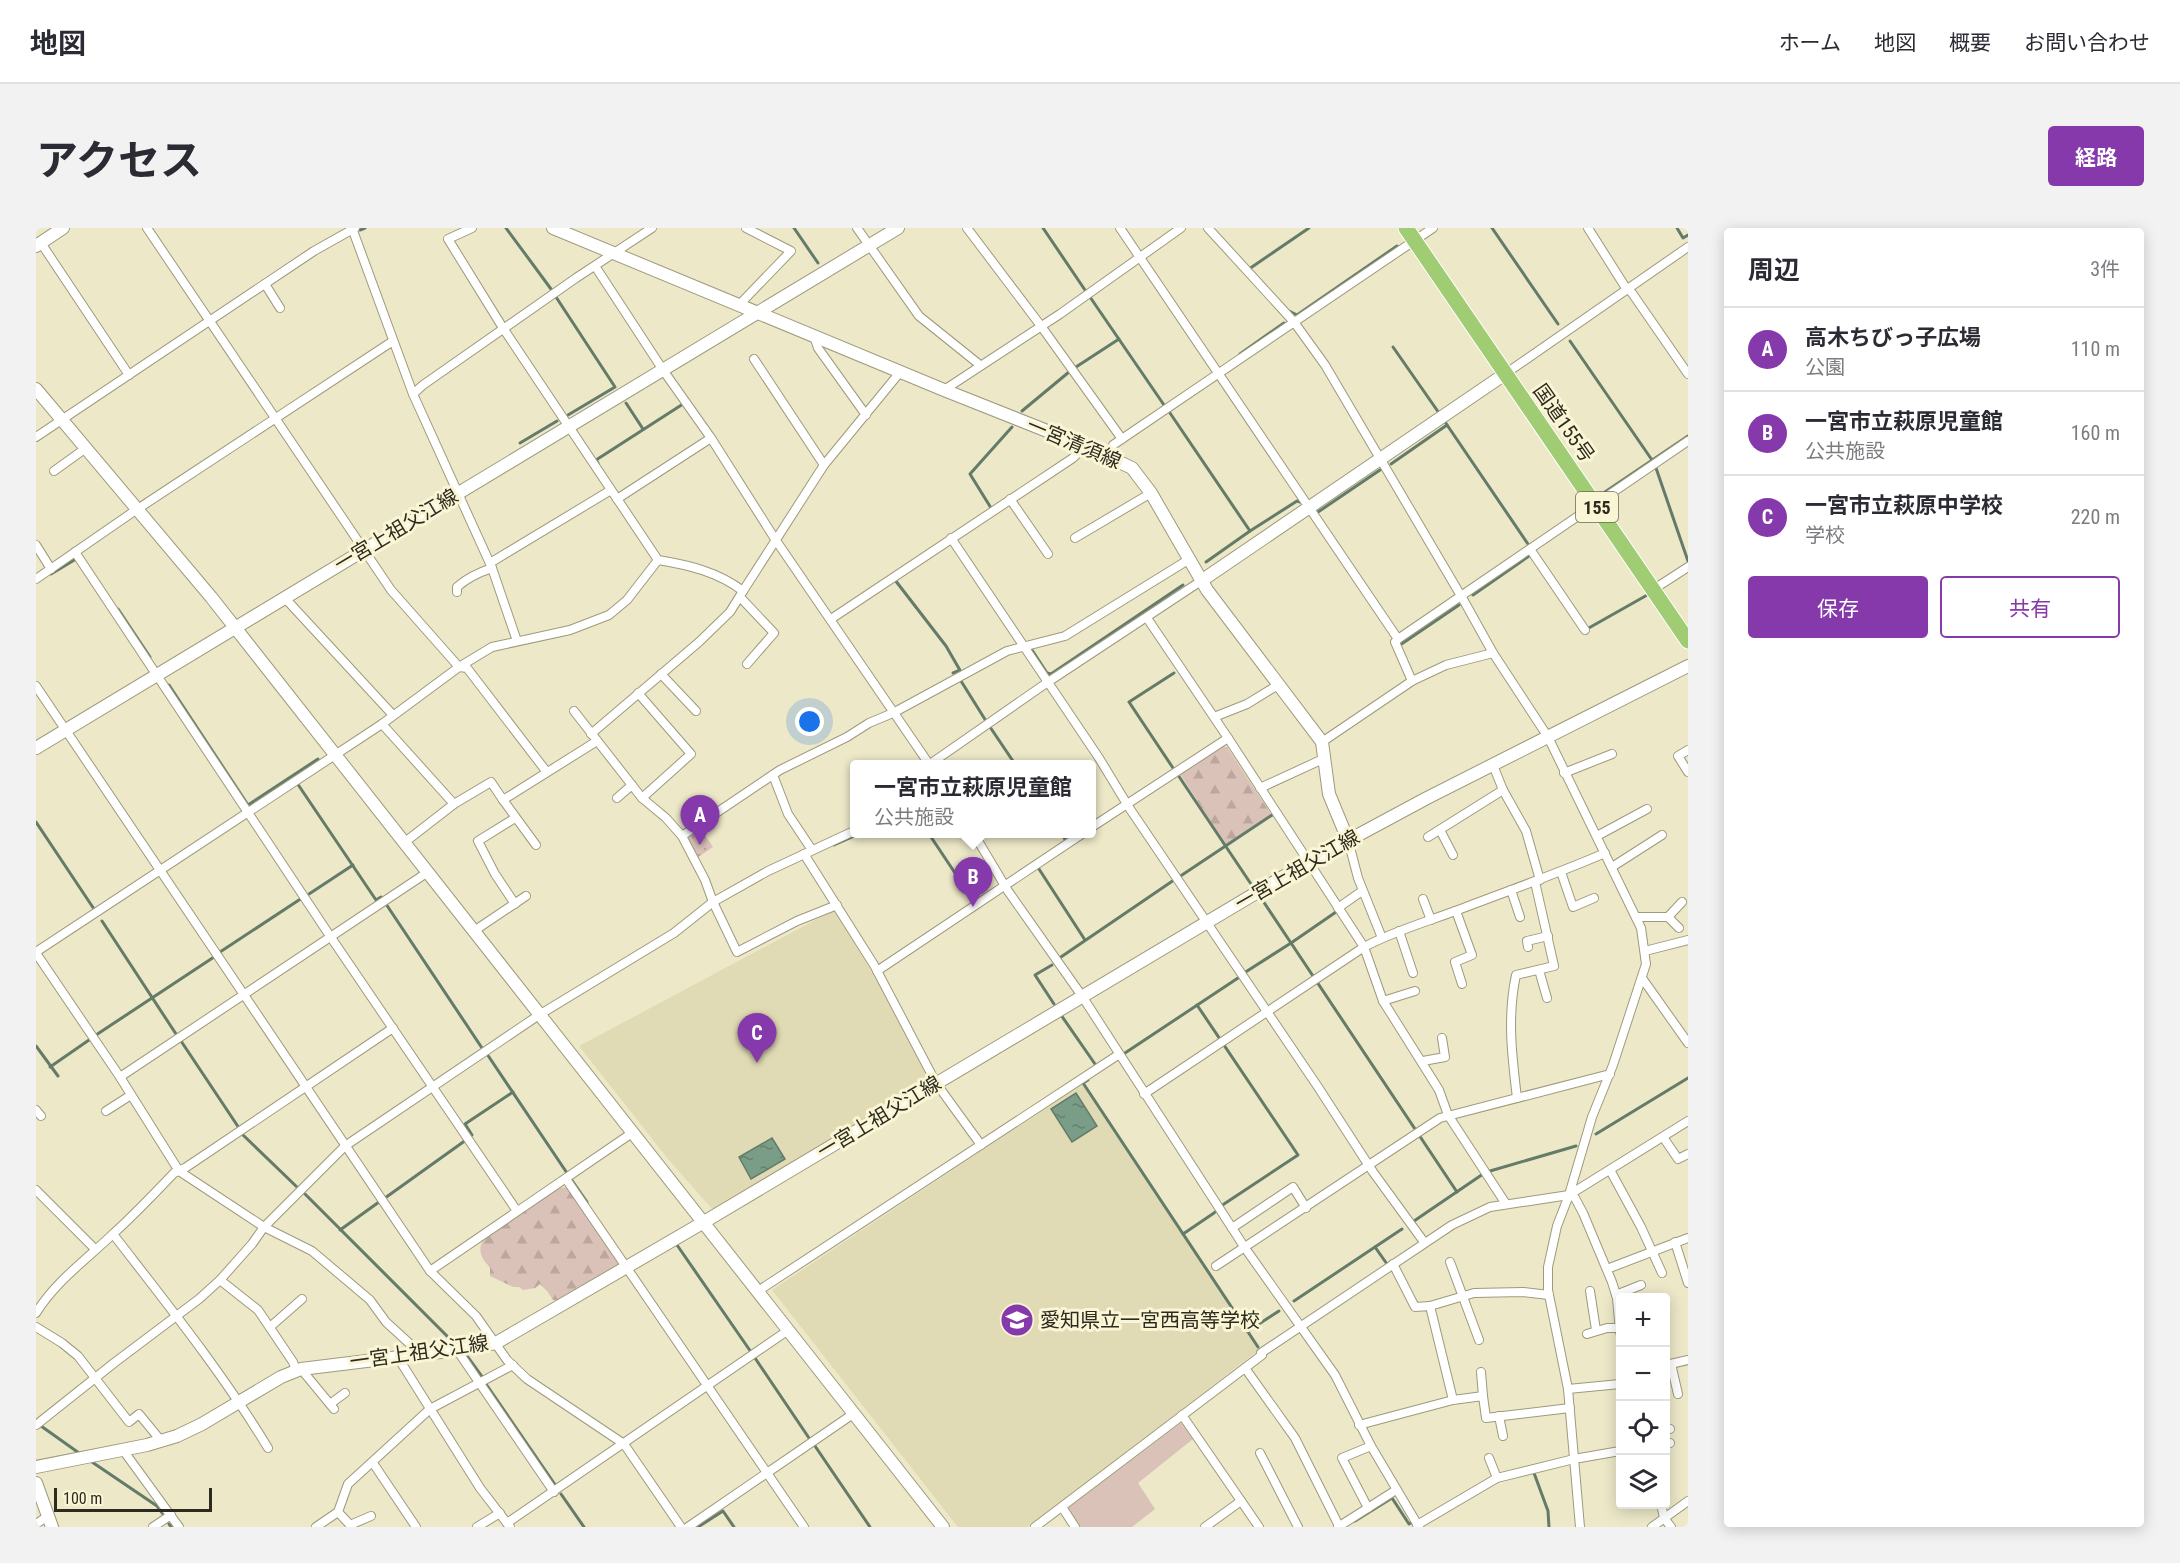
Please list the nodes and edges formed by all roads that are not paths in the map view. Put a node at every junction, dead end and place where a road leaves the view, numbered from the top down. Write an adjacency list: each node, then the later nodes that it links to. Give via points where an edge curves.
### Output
1 (63, 228): 17 (main road)
2 (147, 228): 28 (street)
3 (472, 228): 31 (street, via 447,239)
4 (553, 228): 20 (main road, 一宮清須線)
5 (652, 228): 20 (street)
6 (746, 228): 25 (street, via 791,251)
7 (857, 228): 18 (street)
8 (898, 228): 18 (main road, 一宮上祖父江線)
9 (967, 228): 30 (street)
10 (1120, 228): 21 (street)
11 (1181, 228): 21 (street)
12 (1208, 228): 29 (street)
13 (1432, 228): 16 (street)
14 (1588, 228): 24 (street)
15 (353, 229): 23 (street); 33 (street)
16 (1410, 234): 29 (street); 39 (highway, 国道155号 / 155)
17 (38, 244): 41 (street)
18 (869, 246): 27 (main road, 一宮上祖父江線); 35 (street, via 919,316)
19 (1688, 247): 24 (street)
20 (615, 253): 22 (street); 25 (main road, 一宮清須線)
21 (1140, 257): 30 (street); 38 (street)
22 (595, 266): 31 (street); 36 (street)
23 (264, 284): 26 (street); 28 (street)
24 (1628, 288): 39 (street); 40 (street)
25 (739, 305): 27 (main road, 一宮清須線)
26 (280, 308)
27 (757, 313): 32 (main road, 一宮清須線); 36 (main road, 一宮上祖父江線)
28 (210, 321): 41 (street); 46 (street)
29 (1294, 322): 38 (street); 56 (street, via 1325,365)
30 (1041, 326): 35 (street); 51 (street)
31 (503, 328): 44 (street); 48 (street)
32 (814, 336): 37 (main road, 一宮清須線); 45 (street, via 818,348)
33 (393, 341): 44 (street); 46 (street)
34 (754, 360): 57 (street)
35 (980, 366): 43 (street)
36 (663, 370): 48 (main road, 一宮上祖父江線); 50 (street)
37 (902, 371): 43 (main road, 一宮清須線); 45 (street)
38 (1219, 373): 51 (street); 65 (street)
39 (1505, 374): 56 (main road); 64 (highway, 国道155号 / 155)
40 (1688, 374)
41 (129, 375): 47 (street)
42 (36, 389): 47 (main road)
43 (944, 390): 53 (main road, 一宮清須線)
44 (413, 394): 60 (street)
45 (866, 415): 57 (street)
46 (277, 418): 66 (street); 71 (street)
47 (62, 420): 49 (street); 54 (main road)
48 (569, 426): 59 (street); 60 (main road, 一宮上祖父江線)
49 (36, 437)
50 (711, 438): 62 (street); 69 (street)
51 (1122, 439): 55 (street, via 1113,445)
52 (1688, 441): 64 (street)
53 (1085, 446): 55 (main road, 一宮清須線); 63 (street)
54 (86, 448): 58 (street); 66 (main road)
55 (1108, 456): 61 (main road, 一宮清須線, via 1132,468)
56 (1380, 459): 65 (main road); 85 (street)
57 (824, 465): 69 (street)
58 (54, 471)
59 (611, 490): 62 (street); 77 (street)
60 (458, 493): 71 (main road, 一宮上祖父江線); 77 (street)
61 (1151, 494): 68 (street); 76 (main road, 一宮清須線)
62 (617, 499): 75 (street)
63 (1010, 499): 67 (street); 74 (street)
64 (1595, 505): 72 (street); 82 (highway, 国道155号 / 155)
65 (1308, 507): 81 (main road); 91 (street)
66 (136, 510): 73 (street); 89 (main road)
67 (951, 538): 88 (street); 94 (street)
68 (1075, 538)
69 (775, 539): 84 (street); 88 (street)
70 (36, 545): 79 (street)
71 (364, 549): 86 (main road, 一宮上祖父江線); 98 (street, via 391,590)
72 (1530, 549): 85 (street); 90 (street)
73 (75, 552): 79 (street); 99 (street)
74 (1048, 554)
75 (658, 560): 84 (street, via 707,571 729,581); 92 (street, via 627,600 609,615 570,630)
76 (1188, 560): 81 (main road, 一宮清須線); 94 (street, via 1065,636)
77 (491, 566): 83 (street, via 461,583); 92 (street)
78 (1688, 567): 82 (street)
79 (51, 569): 80 (street)
80 (36, 579)
81 (1200, 581): 87 (street); 103 (main road, 一宮清須線)
82 (1654, 589): 93 (highway, 国道155号 / 155)
83 (457, 592)
84 (741, 594): 96 (street, via 774,633); 100 (street, via 730,612)
85 (1461, 596): 91 (street); 95 (street)
86 (284, 597): 89 (main road, 一宮上祖父江線); 109 (street)
87 (1147, 618): 102 (street); 110 (street)
88 (831, 619): 108 (street)
89 (235, 627): 99 (main road, 一宮上祖父江線); 119 (main road)
90 (1585, 630)
91 (1398, 639): 101 (street, via 1395,642)
92 (517, 641): 98 (street, via 492,648)
93 (1688, 641)
94 (1023, 646): 102 (street); 108 (street)
95 (1492, 652): 101 (street, via 1446,665); 114 (street)
96 (747, 664)
97 (1688, 666): 114 (main road, 一宮上祖父江線)
98 (459, 667): 109 (street); 125 (street, via 467,668)
99 (157, 674): 112 (main road, 一宮上祖父江線); 138 (street)
100 (661, 674): 105 (street); 107 (street)
101 (1412, 681): 116 (street)
102 (1048, 682): 123 (street); 136 (street)
103 (1278, 685): 110 (street); 116 (main road, 一宮清須線)
104 (36, 686): 112 (street)
105 (638, 693): 113 (street); 133 (street, via 691,754)
106 (574, 711): 113 (street)
107 (696, 711)
108 (893, 713): 122 (street); 128 (street)
109 (392, 714): 111 (street)
110 (1214, 717): 115 (street)
111 (382, 724): 119 (street); 135 (street)
112 (65, 730): 117 (main road, 一宮上祖父江線); 157 (street)
113 (594, 737): 125 (street); 129 (street)
114 (1548, 737): 124 (main road, 一宮上祖父江線); 127 (street)
115 (1228, 738): 130 (street); 136 (street)
116 (1322, 742): 121 (main road)
117 (36, 748)
118 (1688, 750): 126 (street, via 1678,756)
119 (335, 753): 138 (street); 150 (main road)
120 (1612, 754): 127 (street)
121 (1323, 759): 130 (street); 149 (main road, via 1329,794)
122 (926, 760)
123 (937, 760)
124 (1493, 765): 131 (street); 149 (main road, 一宮上祖父江線)
125 (546, 771): 134 (street)
126 (1688, 772)
127 (1564, 773): 144 (street)
128 (773, 775): 145 (street); 152 (street)
129 (632, 785): 132 (street); 133 (street)
130 (1260, 788): 155 (street)
131 (1503, 790): 141 (street); 160 (street, via 1526,831)
132 (617, 798)
133 (642, 798): 145 (street)
134 (503, 800): 135 (street, via 491,782); 139 (street)
135 (454, 804): 150 (street)
136 (1128, 804): 140 (street); 177 (street)
137 (1647, 809): 144 (street)
138 (247, 811): 157 (street); 181 (street)
139 (514, 818): 151 (street); 169 (street, via 478,841)
140 (1096, 824)
141 (1440, 830): 146 (street); 154 (street)
142 (850, 833): 152 (street)
143 (1662, 835): 156 (street)
144 (1597, 836): 153 (street)
145 (682, 837): 167 (street)
146 (1428, 837)
147 (977, 838): 161 (street)
148 (1076, 838): 161 (street)
149 (1348, 840): 155 (main road, 一宮上祖父江線); 163 (street)
150 (405, 842): 158 (main road)
151 (536, 845)
152 (808, 852): 167 (street); 170 (street)
153 (1605, 853): 156 (street); 159 (street)
154 (1454, 855)
155 (1308, 862): 171 (street); 177 (main road, 一宮上祖父江線)
156 (1612, 867): 174 (street)
157 (160, 870): 188 (street); 195 (street)
158 (428, 872): 180 (main road); 181 (street)
159 (1561, 872): 160 (street); 165 (street, via 1573,907)
160 (1538, 881): 162 (street); 182 (street)
161 (1005, 885): 190 (street); 196 (street)
162 (1511, 890): 172 (street); 173 (street)
163 (1362, 891): 171 (street); 183 (street)
164 (526, 896): 169 (street)
165 (1594, 898)
166 (1423, 899): 176 (street)
167 (713, 902): 170 (street, via 738,952); 200 (street, via 674,933)
168 (1682, 902): 175 (street)
169 (515, 904): 180 (street)
170 (837, 904): 190 (street)
171 (1338, 908): 185 (street)
172 (1456, 910): 176 (street); 193 (street, via 1472,955 1455,962)
173 (1520, 917)
174 (1636, 917): 175 (street); 187 (street)
175 (1668, 917): 178 (street)
176 (1431, 920): 179 (street)
177 (1207, 922): 196 (main road, 一宮上祖父江線); 199 (street)
178 (1679, 928)
179 (1399, 931): 183 (street); 191 (street)
180 (474, 932): 200 (main road)
181 (330, 936): 195 (street); 201 (street)
182 (1548, 936): 186 (street, via 1527,941); 189 (street, via 1554,966)
183 (1382, 938): 185 (street)
184 (1688, 940): 187 (street)
185 (1364, 947): 198 (street); 199 (street)
186 (1528, 947)
187 (1645, 951): 192 (street)
188 (36, 953): 207 (street)
189 (1539, 970): 197 (street); 213 (street, via 1516,975 1512,992 1510,1041)
190 (877, 971): 208 (street)
191 (1413, 973)
192 (1642, 978): 203 (street); 206 (street)
193 (1462, 984)
194 (1415, 991): 198 (street)
195 (243, 994): 207 (street); 209 (street)
196 (1082, 996): 204 (street); 208 (main road, 一宮上祖父江線)
197 (1547, 998)
198 (1383, 1001): 205 (street)
199 (1266, 1012): 211 (street); 222 (street)
200 (540, 1015): 210 (street); 217 (main road)
201 (393, 1028): 209 (street); 210 (street)
202 (1442, 1038): 205 (street, via 1445,1057)
203 (1688, 1042)
204 (1119, 1055): 211 (street); 219 (street)
205 (1423, 1061): 215 (street)
206 (1610, 1074): 213 (street); 227 (street)
207 (120, 1077): 212 (street)
208 (936, 1083): 219 (street); 231 (main road, 一宮上祖父江線)
209 (305, 1087): 220 (street); 224 (street)
210 (432, 1087): 220 (street); 230 (street)
211 (1144, 1094): 233 (street)
212 (131, 1095): 214 (street); 224 (street)
213 (1517, 1098): 215 (street)
214 (106, 1111)
215 (1448, 1115): 222 (street); 228 (street)
216 (1688, 1121): 218 (street)
217 (632, 1133): 225 (street); 231 (main road)
218 (1663, 1137): 221 (street, via 1678,1159); 223 (street)
219 (981, 1145): 251 (street)
220 (345, 1146): 232 (street); 246 (street)
221 (1688, 1154)
222 (1369, 1165): 229 (street); 236 (street)
223 (1610, 1170): 227 (street); 240 (street)
224 (179, 1171): 232 (street); 234 (street)
225 (567, 1179): 230 (street); 244 (street)
226 (36, 1190): 239 (street)
227 (1569, 1195): 228 (street); 245 (street, via 1583,1212); 255 (street, via 1548,1267)
228 (1506, 1204): 236 (street, via 1490,1207)
229 (1306, 1208): 233 (street, via 1293,1187); 238 (street)
230 (517, 1211): 246 (street)
231 (704, 1222): 244 (main road, 一宮上祖父江線); 251 (main road)
232 (264, 1227): 248 (street); 269 (street, via 312,1251 370,1300 386,1322)
233 (1232, 1228): 238 (street)
234 (113, 1234): 239 (street); 260 (street)
235 (1688, 1238): 237 (street)
236 (1424, 1242): 242 (street)
237 (1675, 1242): 240 (street); 249 (street)
238 (1245, 1248): 243 (street); 261 (street)
239 (95, 1250): 259 (street, via 58,1285)
240 (1653, 1251): 245 (street); 247 (street)
241 (1450, 1263): 256 (street)
242 (1393, 1264): 258 (street, via 1416,1307); 261 (street)
243 (1216, 1266)
244 (627, 1267): 267 (main road, 一宮上祖父江線); 281 (street)
245 (1607, 1269): 254 (street)
246 (430, 1270): 267 (street)
247 (1662, 1273)
248 (220, 1280): 260 (street); 263 (street, via 258,1310)
249 (1688, 1283)
250 (1641, 1285): 253 (street)
251 (758, 1291): 265 (main road)
252 (1590, 1291): 264 (street, via 1592,1332)
253 (1619, 1293)
254 (1616, 1294)
255 (1549, 1295): 256 (street, via 1496,1291); 282 (street)
256 (1464, 1296): 258 (street); 266 (street)
257 (302, 1299): 263 (street)
258 (1430, 1306): 287 (street)
259 (36, 1313)
260 (177, 1316): 278 (street); 286 (street)
261 (1299, 1326): 274 (street); 294 (street, via 1335,1375)
262 (36, 1327): 278 (street, via 78,1356)
263 (270, 1327): 275 (street)
264 (1616, 1327)
265 (787, 1331): 281 (street); 290 (main road)
266 (1479, 1340)
267 (496, 1342): 268 (main road, 一宮上祖父江線); 273 (street)
268 (457, 1350): 269 (main road, 一宮上祖父江線); 279 (street)
269 (421, 1354): 270 (main road, 一宮上祖父江線)
270 (397, 1356): 275 (main road, 一宮上祖父江線); 289 (street)
271 (1688, 1360): 272 (street)
272 (1670, 1363)
273 (513, 1365): 279 (street); 297 (street, via 527,1379)
274 (1245, 1368): 291 (street); 341 (street, via 1295,1438)
275 (299, 1369): 283 (street, via 332,1406); 286 (main road, 一宮上祖父江線)
276 (1481, 1372): 285 (street)
277 (1670, 1372): 284 (street)
278 (94, 1378): 293 (street); 296 (street, via 129,1422 139,1414)
279 (480, 1383): 289 (street); 311 (street)
280 (1616, 1384): 282 (street)
281 (708, 1386): 297 (street); 307 (street)
282 (1569, 1389): 288 (street)
283 (345, 1393)
284 (1678, 1394)
285 (1483, 1396): 287 (street); 292 (street, via 1486,1418)
286 (239, 1400): 296 (main road, 一宮上祖父江線, via 202,1424); 299 (street)
287 (1454, 1400): 294 (street)
288 (1570, 1408): 292 (street); 304 (street)
289 (430, 1409): 305 (street); 318 (street)
290 (852, 1414): 307 (street); 335 (main road)
291 (1182, 1415): 312 (street); 314 (street)
292 (1499, 1416): 295 (street)
293 (36, 1425)
294 (1359, 1425): 298 (street)
295 (1503, 1436)
296 (162, 1442): 300 (main road, 一宮上祖父江線)
297 (624, 1444): 311 (street); 332 (street)
298 (1371, 1446): 310 (street); 315 (street, via 1342,1458)
299 (267, 1448)
300 (123, 1450): 306 (main road, 一宮上祖父江線); 319 (street)
301 (1616, 1452): 304 (street)
302 (1260, 1453): 340 (street)
303 (1490, 1458): 308 (street)
304 (1574, 1459): 308 (street); 342 (street)
305 (373, 1463): 317 (street, via 348,1484); 330 (street)
306 (36, 1467)
307 (767, 1473): 333 (street); 334 (street)
308 (1497, 1478): 326 (street)
309 (36, 1483): 322 (main road)
310 (1396, 1490): 315 (street); 326 (street)
311 (554, 1492): 324 (street)
312 (1241, 1501): 338 (street); 339 (street)
313 (1688, 1501): 321 (street)
314 (1062, 1507): 336 (street); 337 (street)
315 (1368, 1508): 341 (street)
316 (1662, 1509): 321 (street)
317 (338, 1512): 325 (street); 329 (street)
318 (500, 1513): 324 (street); 331 (street)
319 (171, 1515): 327 (street); 328 (street)
320 (371, 1516): 325 (street)
321 (1664, 1518): 343 (street); 344 (street)
322 (50, 1522): 323 (street)
323 (36, 1524)
324 (509, 1525)
325 (351, 1526)
326 (1418, 1526)
327 (153, 1527)
328 (179, 1527)
329 (316, 1527)
330 (416, 1527)
331 (477, 1527)
332 (681, 1527)
333 (688, 1527)
334 (804, 1527)
335 (943, 1527)
336 (1035, 1527)
337 (1075, 1527)
338 (1205, 1527)
339 (1259, 1527)
340 (1298, 1527)
341 (1338, 1527)
342 (1580, 1527)
343 (1652, 1527)
344 (1671, 1527)

